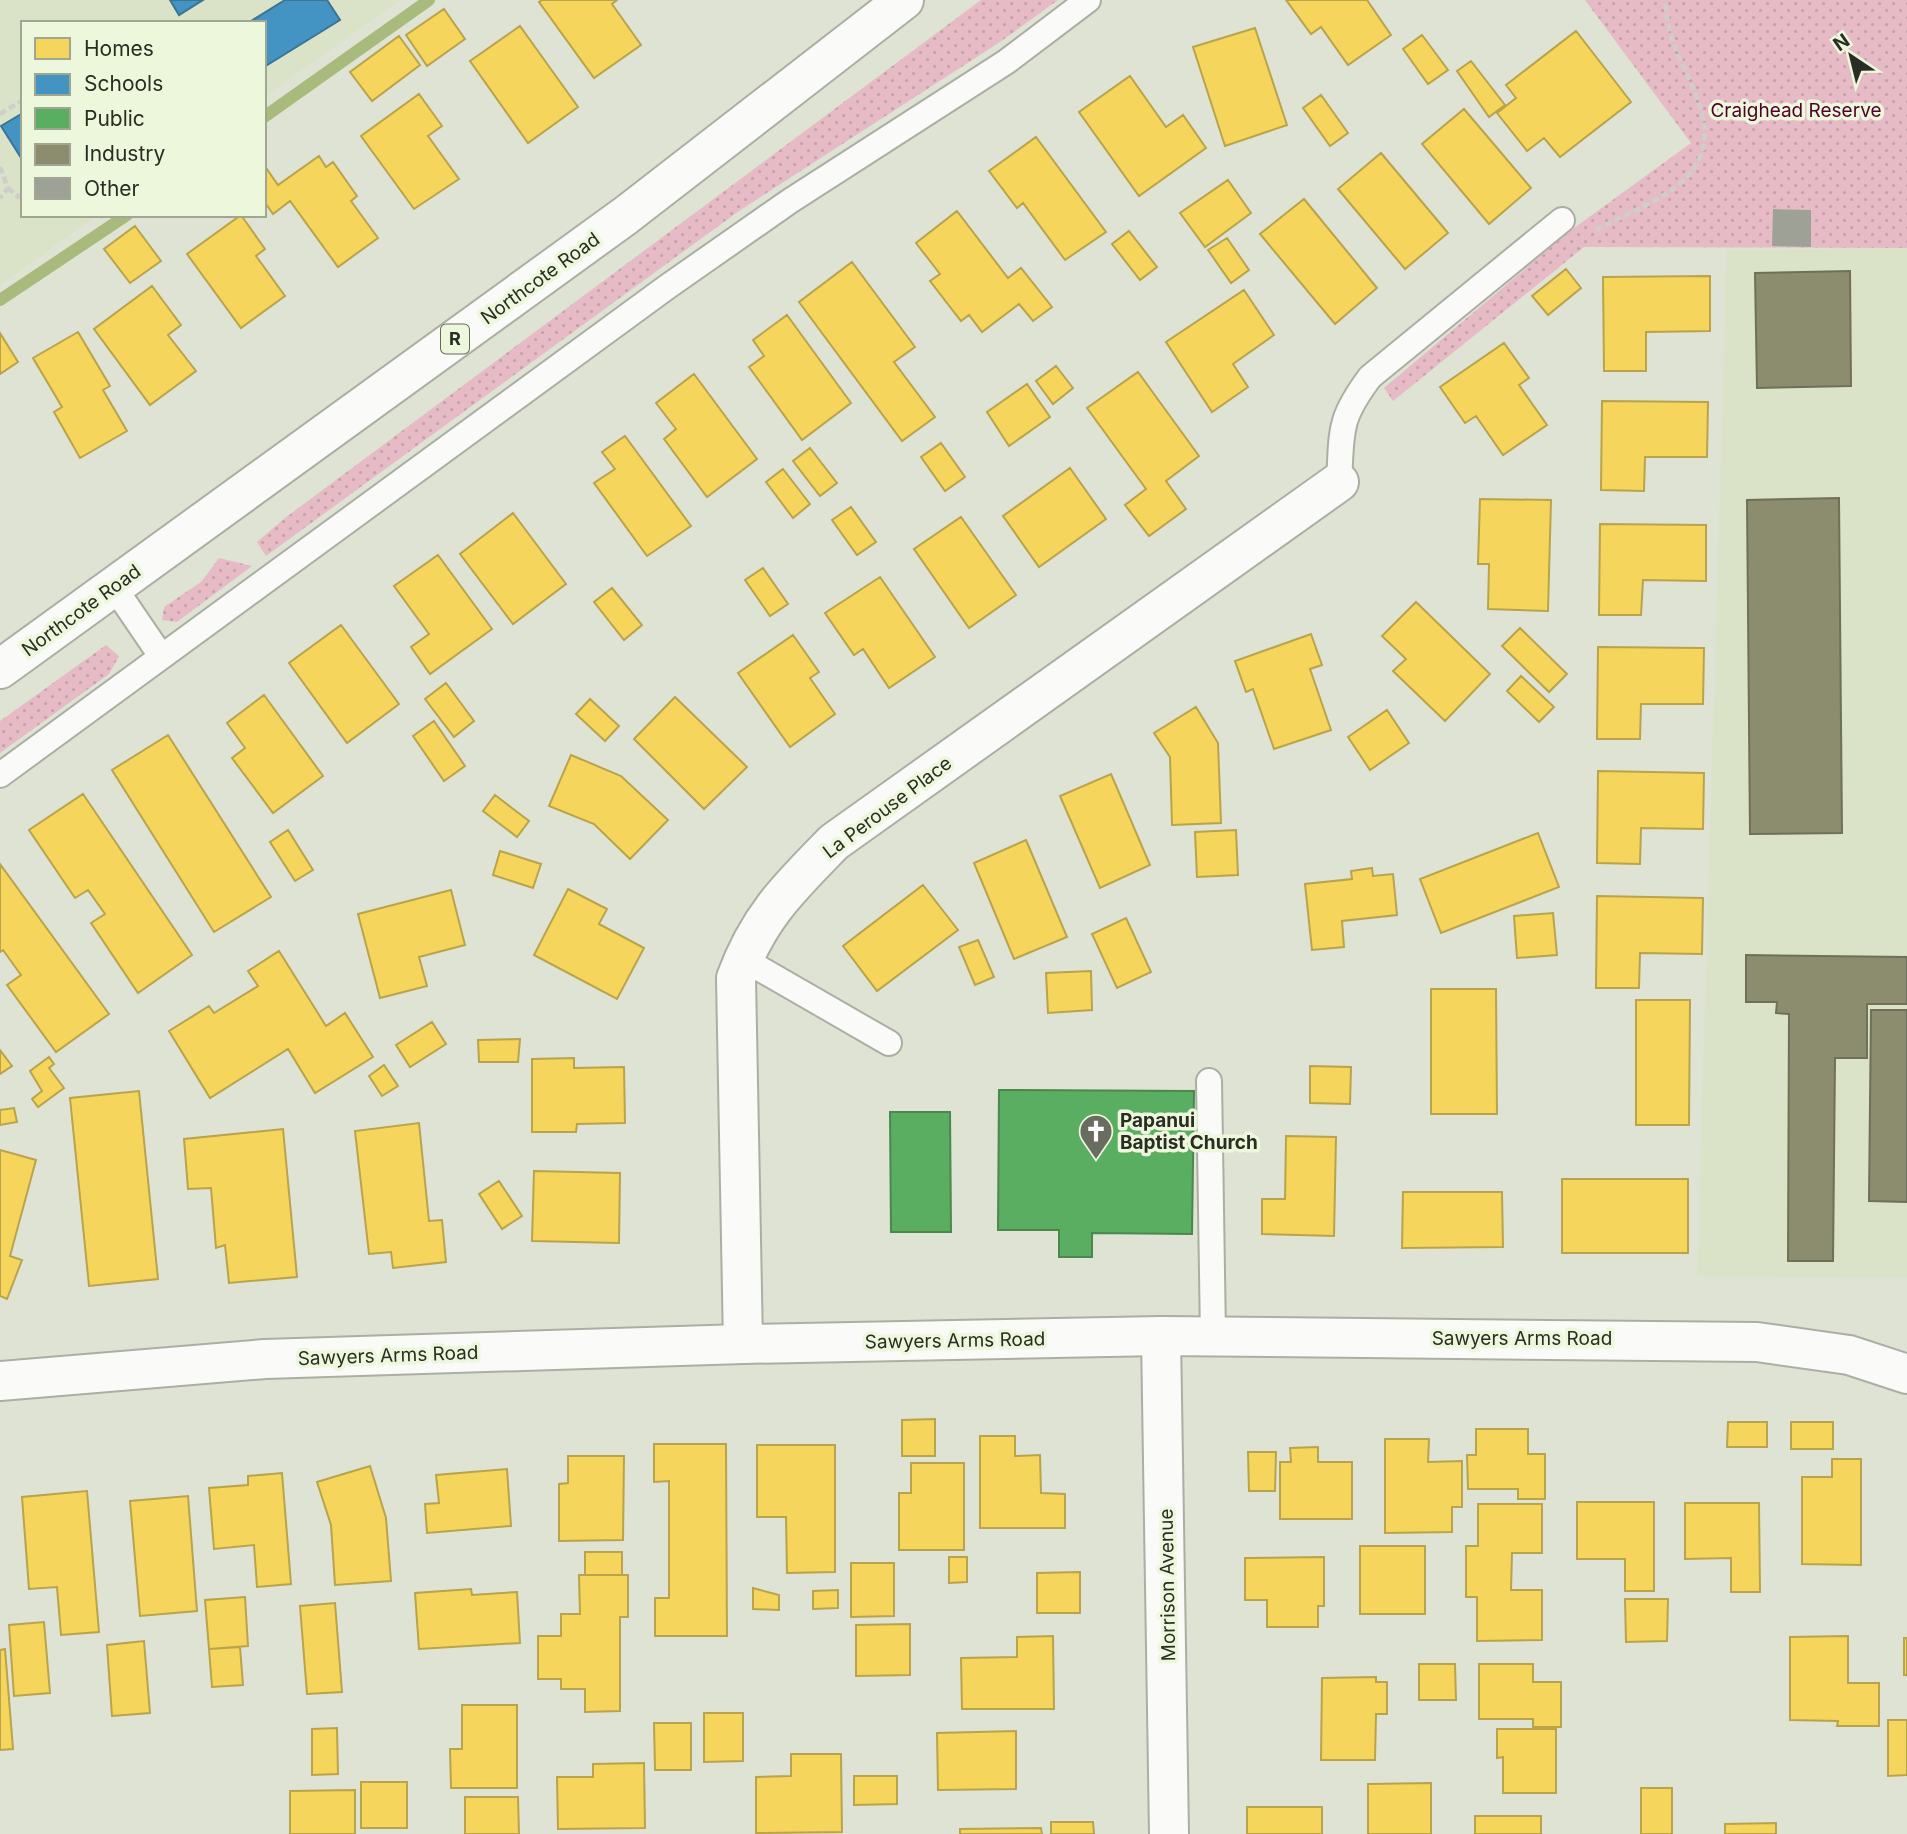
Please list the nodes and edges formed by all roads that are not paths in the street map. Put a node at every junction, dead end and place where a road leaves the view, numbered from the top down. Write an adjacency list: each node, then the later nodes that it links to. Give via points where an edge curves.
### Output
1 (904, 0): 5 (street, Northcote Road / R, via 625,216)
2 (1088, 0): 6 (lane, via 1006,62 790,201 667,287)
3 (1562, 220): 4 (lane, via 1370,377 1343,422)
4 (1339, 482): 9 (street, La Perouse Place, via 834,842 781,896 757,929)
5 (114, 587): 6 (lane); 7 (street, Northcote Road / R)
6 (161, 656): 8 (lane)
7 (0, 669)
8 (0, 775)
9 (743, 959): 10 (lane); 14 (street, La Perouse Place, via 736,978)
10 (889, 1043)
11 (1209, 1081): 13 (lane)
12 (1161, 1336): 13 (street, Sawyers Arms Road); 14 (street, Sawyers Arms Road); 17 (street, Morrison Avenue)
13 (1213, 1336): 15 (street, Sawyers Arms Road, via 1757,1342 1849,1355)
14 (743, 1343): 16 (street, Sawyers Arms Road, via 265,1359)
15 (1907, 1374)
16 (0, 1381)
17 (1169, 1834)

